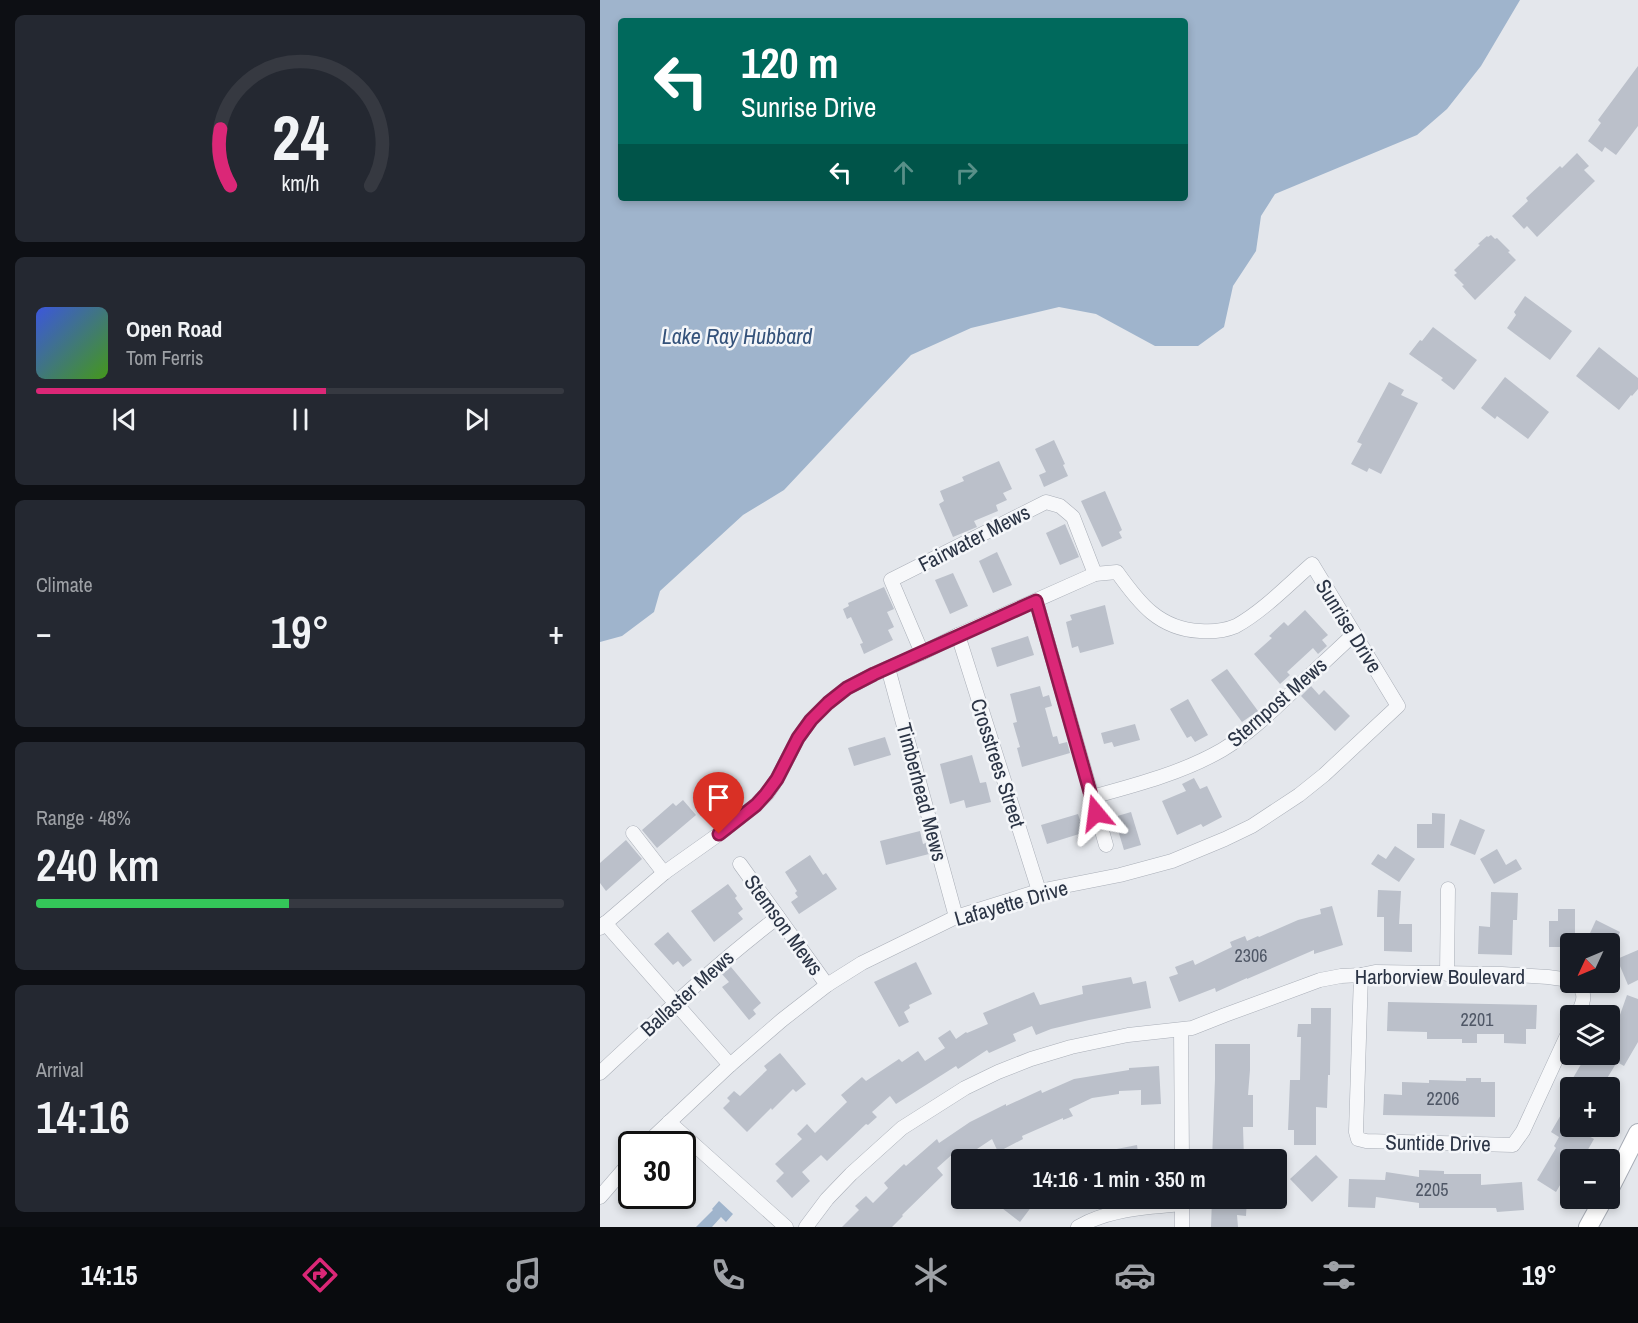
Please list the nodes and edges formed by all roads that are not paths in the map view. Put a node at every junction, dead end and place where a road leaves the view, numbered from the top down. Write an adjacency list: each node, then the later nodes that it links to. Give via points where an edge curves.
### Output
1 (1095, 574): 2 (street); 3 (street, Sunrise Drive, via 1117,572 1143,607 1176,628 1216,632 1253,615 1311,564); 5 (street, Fairwater Mews, via 1073,517 1060,506 1046,502 891,580)
2 (1036, 601): 4 (street); 8 (street)
3 (1354, 634): 7 (street, Sunrise Drive); 8 (street, Sternpost Mews, via 1272,711 1222,750 1142,783)
4 (958, 635): 5 (street); 14 (street, Crosstrees Street)
5 (922, 652): 6 (street)
6 (888, 668): 12 (street, via 847,688 828,703 798,738 777,779 756,805); 16 (street, Timberhead Mews)
7 (1398, 706): 14 (street, Lafayette Drive, via 1324,775 1252,826 1172,861)
8 (1092, 797): 10 (street)
9 (633, 833): 12 (street)
10 (1106, 846)
11 (740, 864): 15 (street, Stemson Mews)
12 (664, 873): 17 (street)
13 (1448, 889): 18 (street)
14 (1039, 891): 16 (street, Lafayette Drive)
15 (778, 917): 21 (street, Stemson Mews); 22 (street, Ballaster Mews)
16 (956, 917): 21 (street, Lafayette Drive, via 862,963)
17 (603, 925): 22 (street)
18 (1447, 974): 19 (street, Harborview Boulevard); 20 (street, Harborview Boulevard)
19 (1361, 975): 23 (street, Harborview Boulevard, via 1320,980); 24 (street, Suntide Drive, via 1358,1139 1513,1145)
20 (1560, 979)
21 (827, 986): 25 (street, Lafayette Drive)
22 (675, 1003): 25 (street); 26 (street, Ballaster Mews)
23 (1182, 1030): 30 (street); 38 (street, Harborview Boulevard, via 1128,1035 1071,1047 1031,1059 965,1088 902,1128 876,1150 827,1199)
24 (1560, 1050)
25 (729, 1065): 27 (street, Lafayette Drive)
26 (600, 1073)
27 (669, 1122): 28 (street, Lafayette Drive); 37 (street)
28 (660, 1131)
29 (1638, 1133): 31 (main road)
30 (1182, 1149)
31 (1620, 1168)
32 (618, 1176): 33 (street)
33 (600, 1197)
34 (1137, 1209): 39 (street)
35 (1182, 1209): 40 (street)
36 (1598, 1209): 41 (main road)
37 (786, 1227)
38 (806, 1227)
39 (1078, 1227)
40 (1182, 1227)
41 (1588, 1227)

